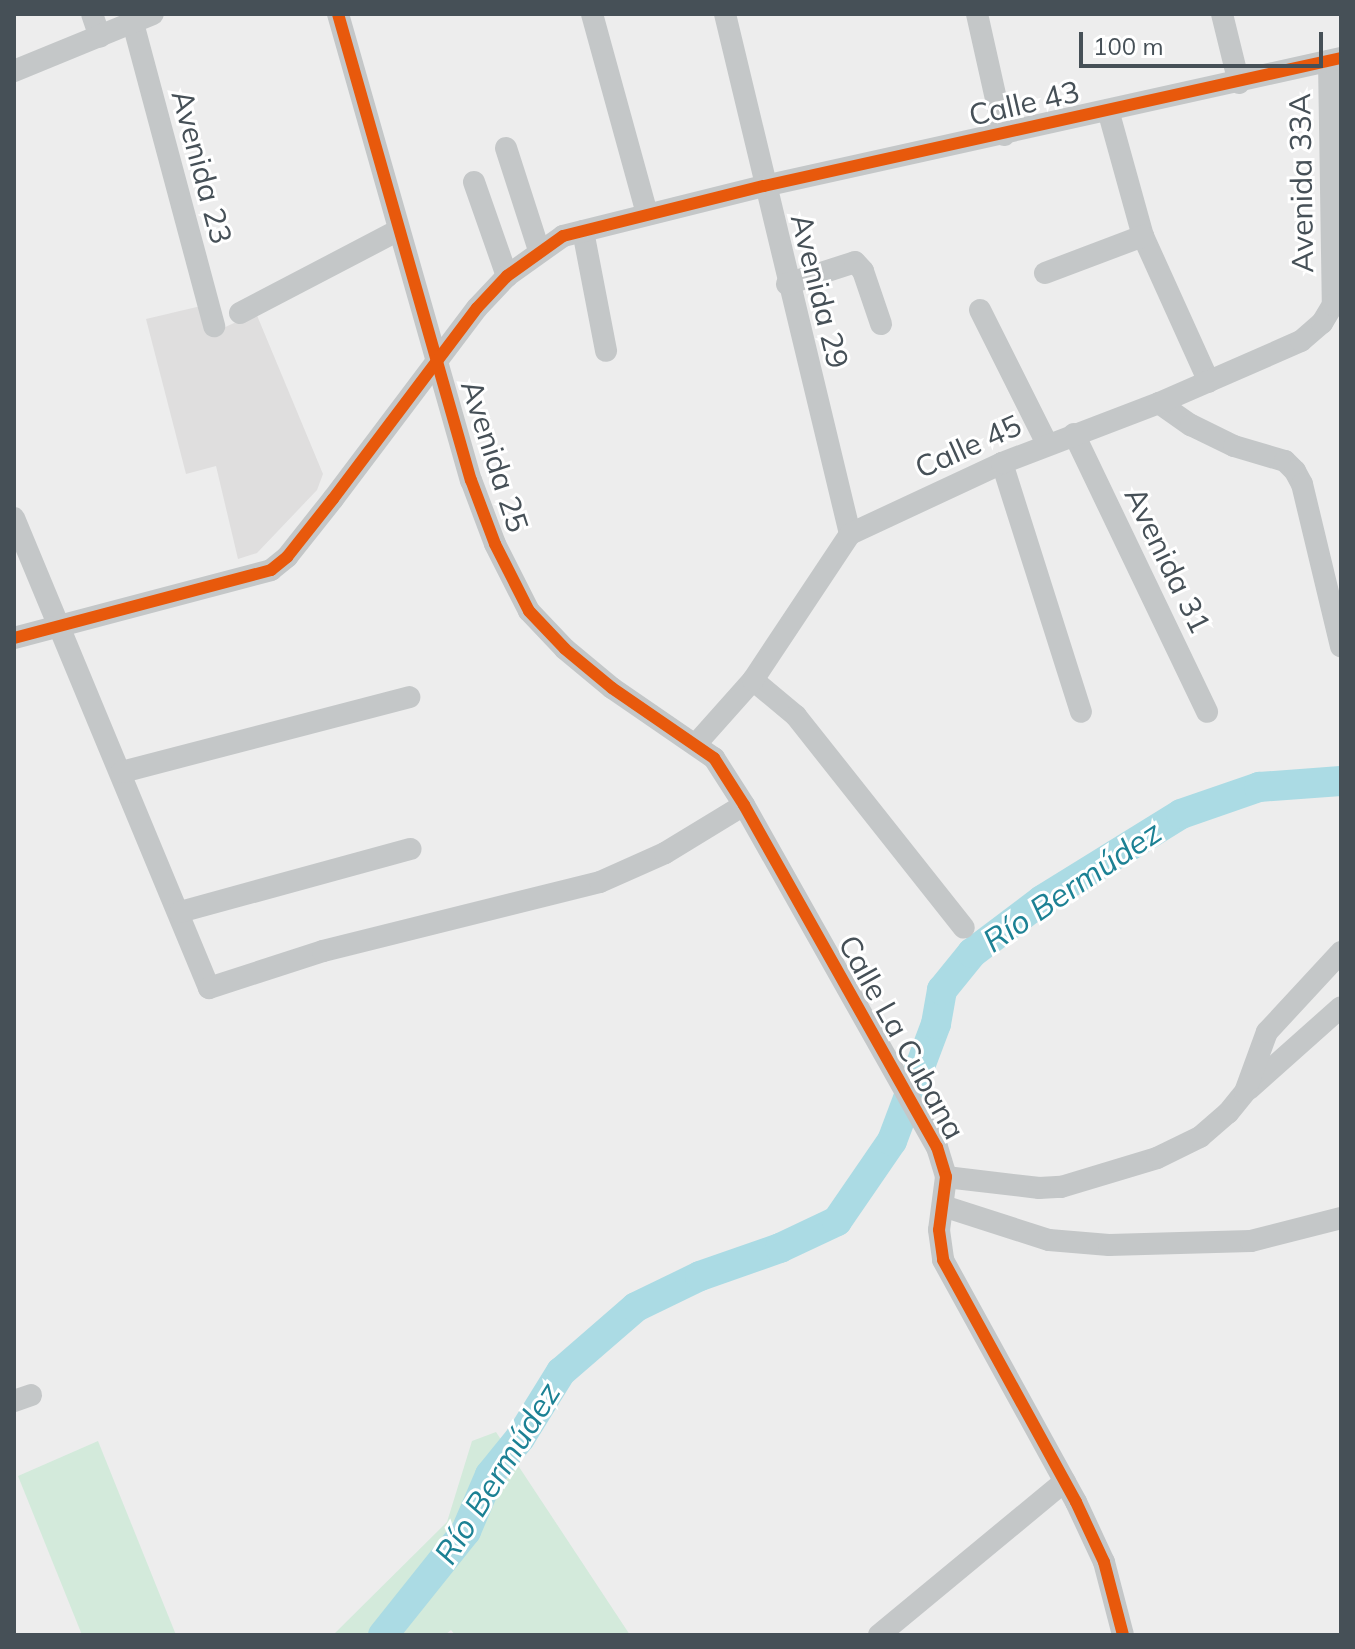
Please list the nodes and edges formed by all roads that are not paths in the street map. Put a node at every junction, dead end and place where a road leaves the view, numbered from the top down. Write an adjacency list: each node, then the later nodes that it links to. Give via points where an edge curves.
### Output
1 (92, 14): 8 (street)
2 (338, 14): 18 (street, Avenida 25)
3 (592, 14): 17 (street)
4 (725, 14): 16 (street, Avenida 29)
5 (977, 14): 13 (street)
6 (1222, 14): 11 (street)
7 (143, 19): 8 (street); 29 (street, Avenida 23)
8 (100, 37): 10 (street)
9 (1335, 60): 11 (street, Calle 43); 25 (street, Avenida 33A)
10 (14, 71)
11 (1239, 83): 12 (street, Calle 43)
12 (1108, 110): 13 (street, Calle 43); 20 (street)
13 (1004, 135): 16 (street, Calle 43)
14 (506, 148): 21 (street)
15 (474, 182): 23 (street)
16 (764, 186): 17 (street, Calle 43); 24 (street, Avenida 29)
17 (647, 214): 19 (street, Calle 43)
18 (399, 230): 27 (street); 31 (street, Avenida 25)
19 (583, 231): 21 (street, Calle 43); 30 (street)
20 (1143, 236): 22 (street); 32 (street)
21 (539, 250): 23 (street, Calle 43)
22 (1045, 273)
23 (507, 276): 31 (street, Calle 43)
24 (787, 284): 28 (street, via 855,262); 38 (street, Avenida 29)
25 (1337, 304): 32 (street, Calle 45, via 1301,341)
26 (980, 310): 35 (street)
27 (240, 313)
28 (881, 324)
29 (214, 326)
30 (606, 351)
31 (438, 363): 39 (street, Calle 43, via 287,557 271,570); 46 (street, Avenida 25, via 471,480 529,611 600,678)
32 (1209, 382): 33 (street, Calle 45)
33 (1159, 403): 34 (street, Calle 45); 41 (street, via 1191,425 1234,446 1285,461 1295,471)
34 (1074, 434): 35 (street, Calle 45); 45 (street, Avenida 31)
35 (1047, 444): 36 (street, Calle 45)
36 (1002, 463): 38 (street, Calle 45); 44 (street)
37 (14, 518): 39 (street)
38 (850, 534): 42 (street)
39 (59, 624): 40 (street, Calle 43); 47 (street)
40 (14, 638)
41 (1341, 646)
42 (753, 680): 46 (street); 51 (street, via 796,716)
43 (409, 697): 47 (street)
44 (1081, 712)
45 (1207, 712)
46 (696, 744): 48 (street, Calle La Cubana, via 714,758)
47 (122, 772): 50 (street)
48 (744, 805): 50 (street, via 665,853 600,882 323,951 209,988); 55 (street, Calle La Cubana, via 937,1147)
49 (411, 849): 50 (street)
50 (180, 912)
51 (964, 928)
52 (1341, 952): 54 (street, via 1267,1032)
53 (1341, 1007): 54 (street)
54 (1245, 1092): 55 (street, via 1200,1137 1116,1173 1039,1188)
55 (946, 1177): 56 (street, Calle La Cubana)
56 (943, 1206): 57 (street, via 1049,1240 1109,1245 1251,1241); 58 (street, Calle La Cubana, via 943,1260)
57 (1341, 1218)
58 (1065, 1481): 59 (street); 60 (street, Calle La Cubana, via 1104,1562)
59 (879, 1635)
60 (1123, 1635)

